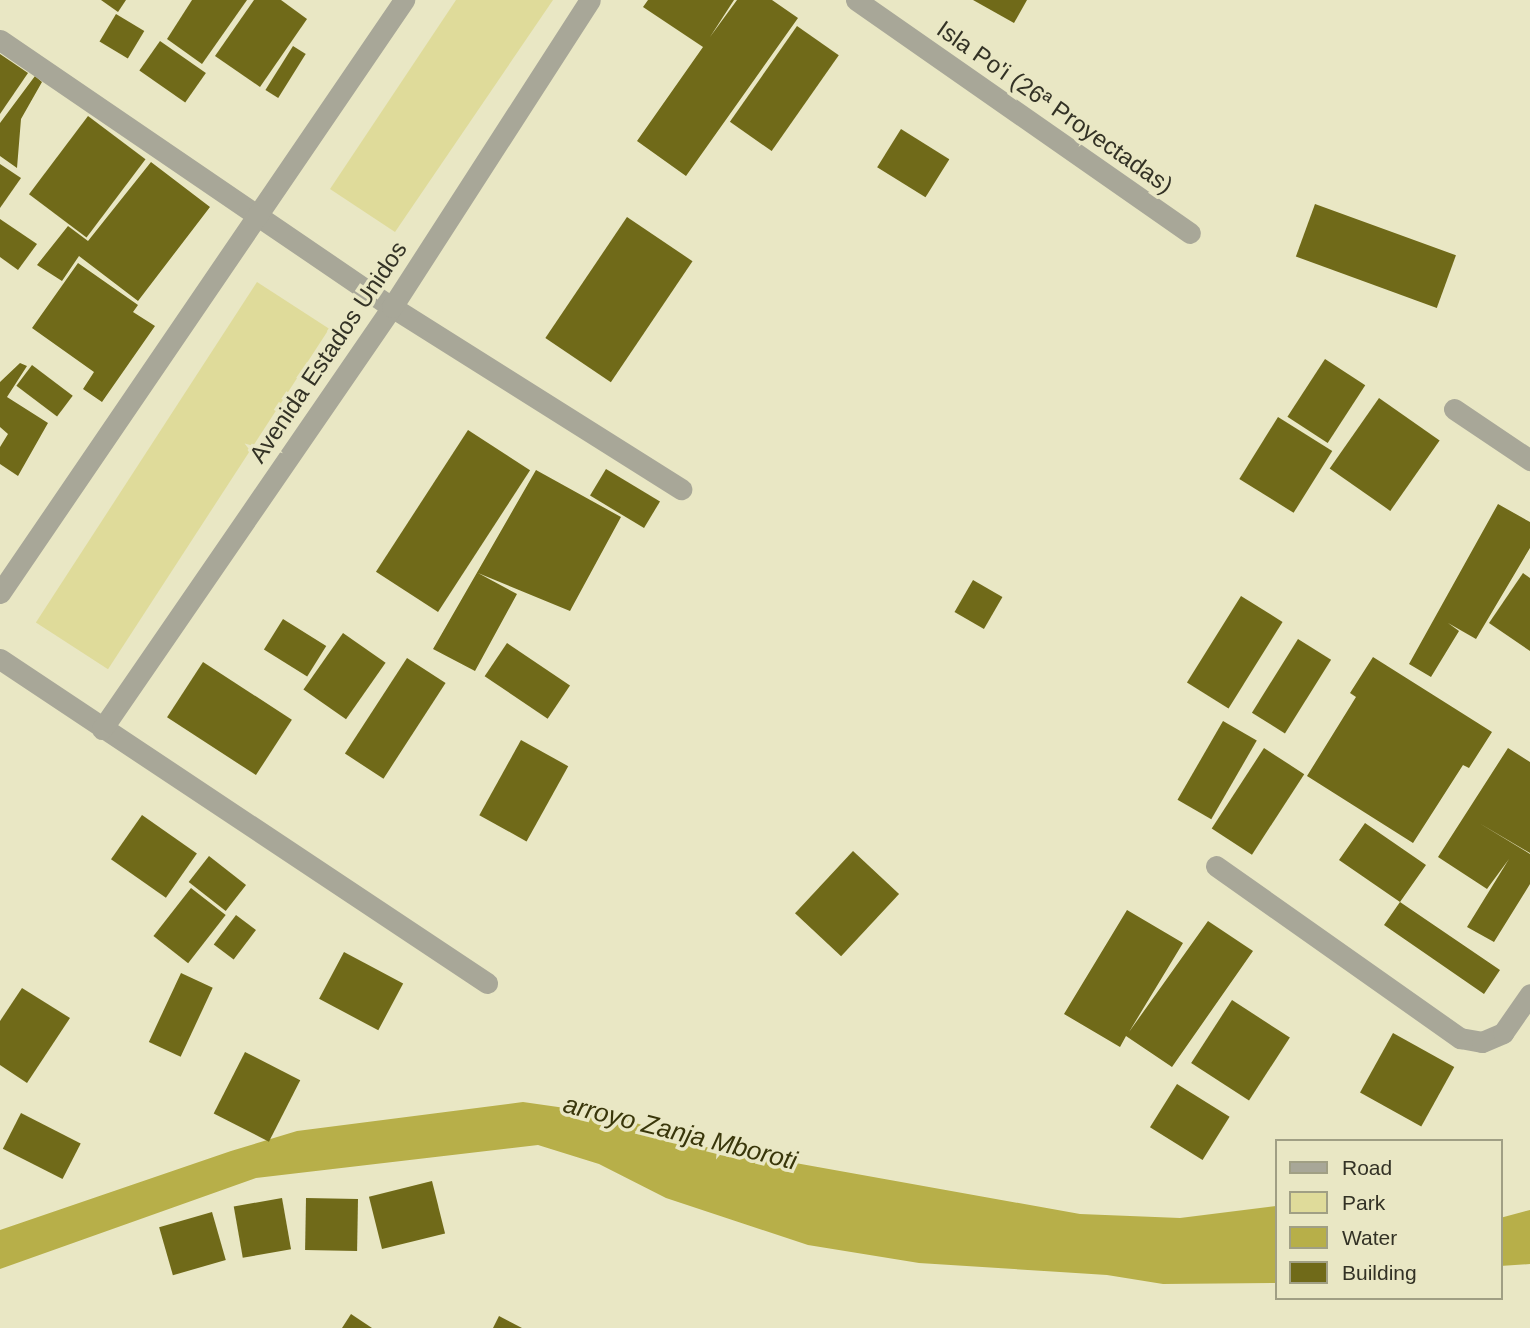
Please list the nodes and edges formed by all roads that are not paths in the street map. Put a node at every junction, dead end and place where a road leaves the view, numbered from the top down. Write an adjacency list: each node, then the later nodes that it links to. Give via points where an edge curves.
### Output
1 (404, 0): 5 (street)
2 (590, 0): 7 (street, Avenida Estados Unidos)
3 (856, 0): 6 (street, Isla Po'i (26ª Proyectadas))
4 (0, 40): 5 (street)
5 (257, 215): 7 (street); 11 (street)
6 (1190, 233)
7 (391, 307): 10 (street); 13 (street, Avenida Estados Unidos)
8 (1454, 409): 9 (street)
9 (1530, 460)
10 (681, 489)
11 (0, 593)
12 (0, 659): 13 (street)
13 (102, 729): 15 (street)
14 (1216, 866): 16 (street, via 1460,1038 1482,1042 1503,1033)
15 (486, 983)
16 (1530, 994)

